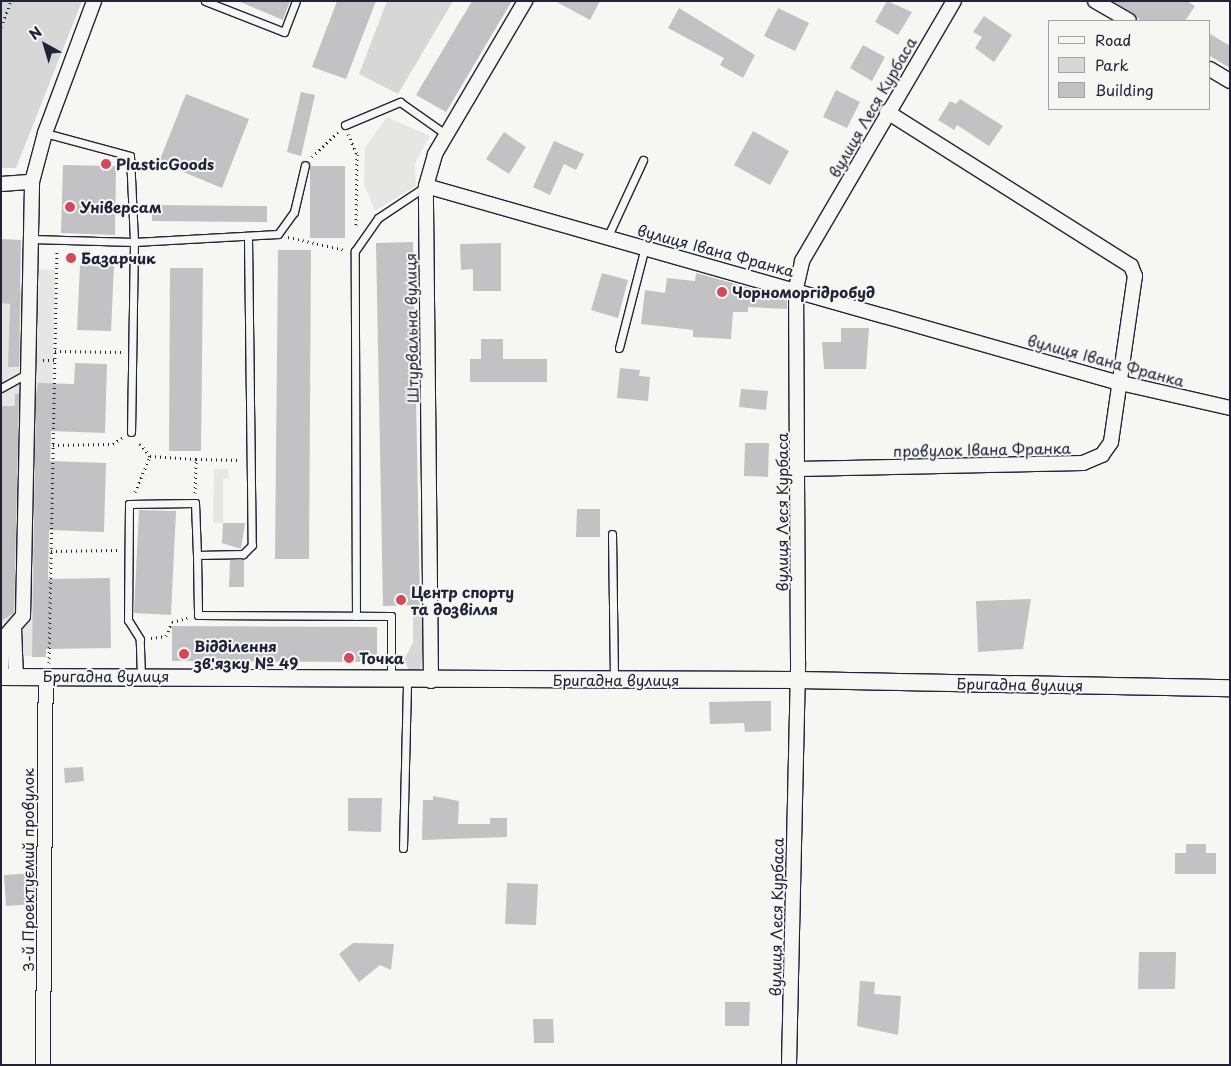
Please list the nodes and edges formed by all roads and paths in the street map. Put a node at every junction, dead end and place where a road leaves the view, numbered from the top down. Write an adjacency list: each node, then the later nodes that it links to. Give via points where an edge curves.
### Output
1 (11, 1): 9 (path)
2 (94, 1): 14 (street)
3 (205, 1): 4 (lane, via 284,32)
4 (296, 1)
5 (526, 1): 15 (street, Штурвальна вулиця)
6 (954, 1): 12 (street, вулиця Леся Курбаса)
7 (1095, 1): 8 (street)
8 (1126, 20)
9 (1, 27)
10 (1211, 70): 11 (street)
11 (1230, 81)
12 (887, 112): 29 (street, вулиця Леся Курбаса, via 802,261); 34 (street, провулок Івана Франка, via 1131,266 1135,276)
13 (344, 125): 15 (lane, via 400,102); 17 (path); 28 (path, via 357,154)
14 (45, 133): 18 (street); 26 (lane, via 130,156)
15 (447, 135): 20 (street, Штурвальна вулиця, via 435,154)
16 (643, 160): 23 (lane)
17 (305, 165): 21 (lane, via 294,212)
18 (32, 182): 19 (street); 24 (street)
19 (1, 184)
20 (426, 186): 23 (street, вулиця Івана Франка); 28 (lane, via 378,218); 58 (street, Штурвальна вулиця)
21 (278, 234): 22 (lane); 28 (path)
22 (248, 238): 26 (lane); 41 (lane)
23 (607, 238): 27 (street, вулиця Івана Франка)
24 (31, 239): 25 (lane); 33 (street)
25 (58, 239): 26 (lane); 31 (path)
26 (134, 242): 32 (lane)
27 (645, 246): 29 (street, вулиця Івана Франка); 30 (lane)
28 (355, 251): 50 (lane)
29 (796, 288): 34 (street, вулиця Івана Франка); 42 (street, вулиця Леся Курбаса)
30 (618, 348)
31 (55, 351): 32 (path); 38 (path)
32 (132, 352): 37 (lane)
33 (28, 373): 35 (lane); 54 (street, via 23,616 2,640)
34 (1116, 382): 36 (street, вулиця Івана Франка); 42 (street, провулок Івана Франка, via 1111,442 1102,455 1082,463)
35 (1, 388)
36 (1230, 408)
37 (131, 432): 38 (path, via 113,444); 39 (path)
38 (53, 445): 47 (path)
39 (150, 456): 40 (path); 44 (path)
40 (196, 459): 41 (path); 43 (path)
41 (251, 460): 48 (lane, via 252,545 243,554)
42 (798, 468): 57 (street, вулиця Леся Курбаса)
43 (195, 503): 44 (lane); 48 (lane)
44 (129, 504): 46 (lane)
45 (612, 534): 56 (lane)
46 (129, 549): 47 (path); 51 (lane, via 128,620)
47 (51, 551): 52 (path)
48 (197, 555): 49 (lane)
49 (198, 615): 50 (lane); 51 (path, via 172,622 166,636)
50 (356, 616): 55 (lane, via 391,616)
51 (140, 639): 53 (lane)
52 (47, 676): 53 (street, Бригадна вулиця); 54 (street, Бригадна вулиця); 61 (street, 3-й Проектуємий провулок)
53 (141, 676): 55 (street, Бригадна вулиця)
54 (8, 677)
55 (399, 680): 58 (street, Бригадна вулиця); 60 (lane)
56 (614, 680): 57 (street, Бригадна вулиця); 58 (street, Бригадна вулиця)
57 (798, 680): 59 (street, Бригадна вулиця); 62 (street, вулиця Леся Курбаса)
58 (431, 681)
59 (1230, 688)
60 (403, 848)
61 (43, 1065)
62 (789, 1065)

